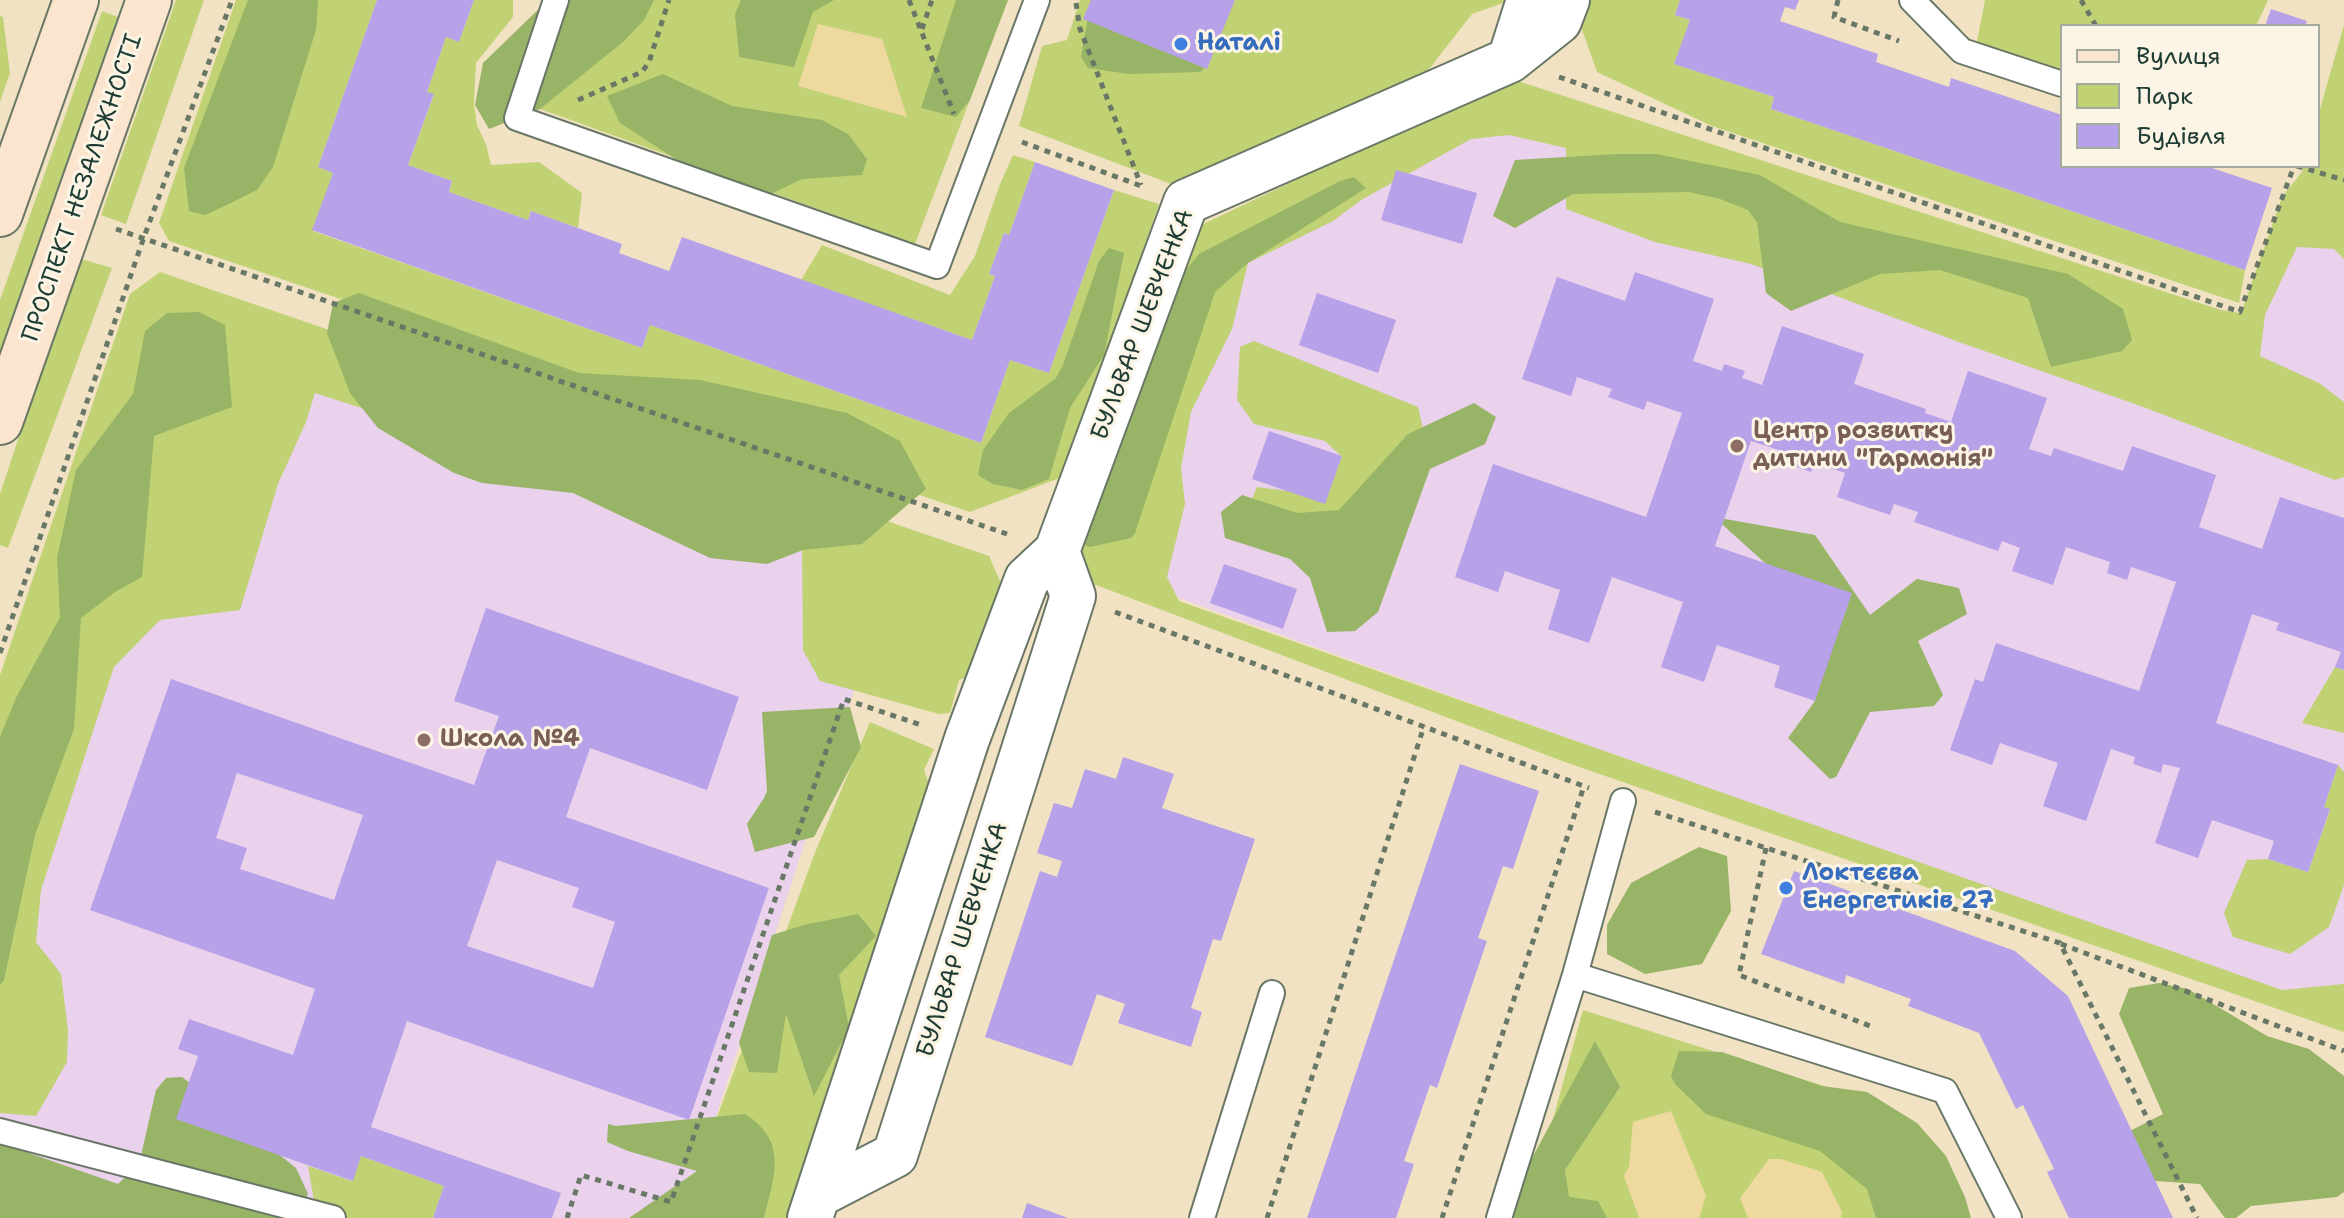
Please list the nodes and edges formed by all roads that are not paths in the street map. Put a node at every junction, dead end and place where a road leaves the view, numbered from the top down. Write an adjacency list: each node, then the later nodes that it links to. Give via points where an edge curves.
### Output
1 (76, 0): 10 (street)
2 (149, 0): 11 (street, ПРОСПЕКТ НЕЗАЛЕЖНОСТІ)
3 (556, 0): 4 (lane, via 517,118 937,266)
4 (1037, 0)
5 (1529, 0): 8 (street)
6 (1567, 0): 8 (street, БУЛЬВАР ШЕВЧЕНКА, via 1559,21)
7 (1912, 0): 9 (lane, via 1962,51)
8 (1510, 60): 12 (street, БУЛЬВАР ШЕВЧЕНКА, via 1186,202)
9 (2060, 83)
10 (0, 214)
11 (0, 422)
12 (1057, 551): 17 (street, БУЛЬВАР ШЕВЧЕНКА, via 1027,579 967,739); 17 (street, БУЛЬВАР ШЕВЧЕНКА, via 1073,596 895,1155)
13 (1623, 801): 14 (lane)
14 (1575, 975): 20 (lane); 21 (lane, via 1945,1091)
15 (1272, 993): 19 (lane)
16 (0, 1131): 18 (lane)
17 (814, 1207)
18 (333, 1218)
19 (1202, 1218)
20 (1499, 1218)
21 (2009, 1218)

